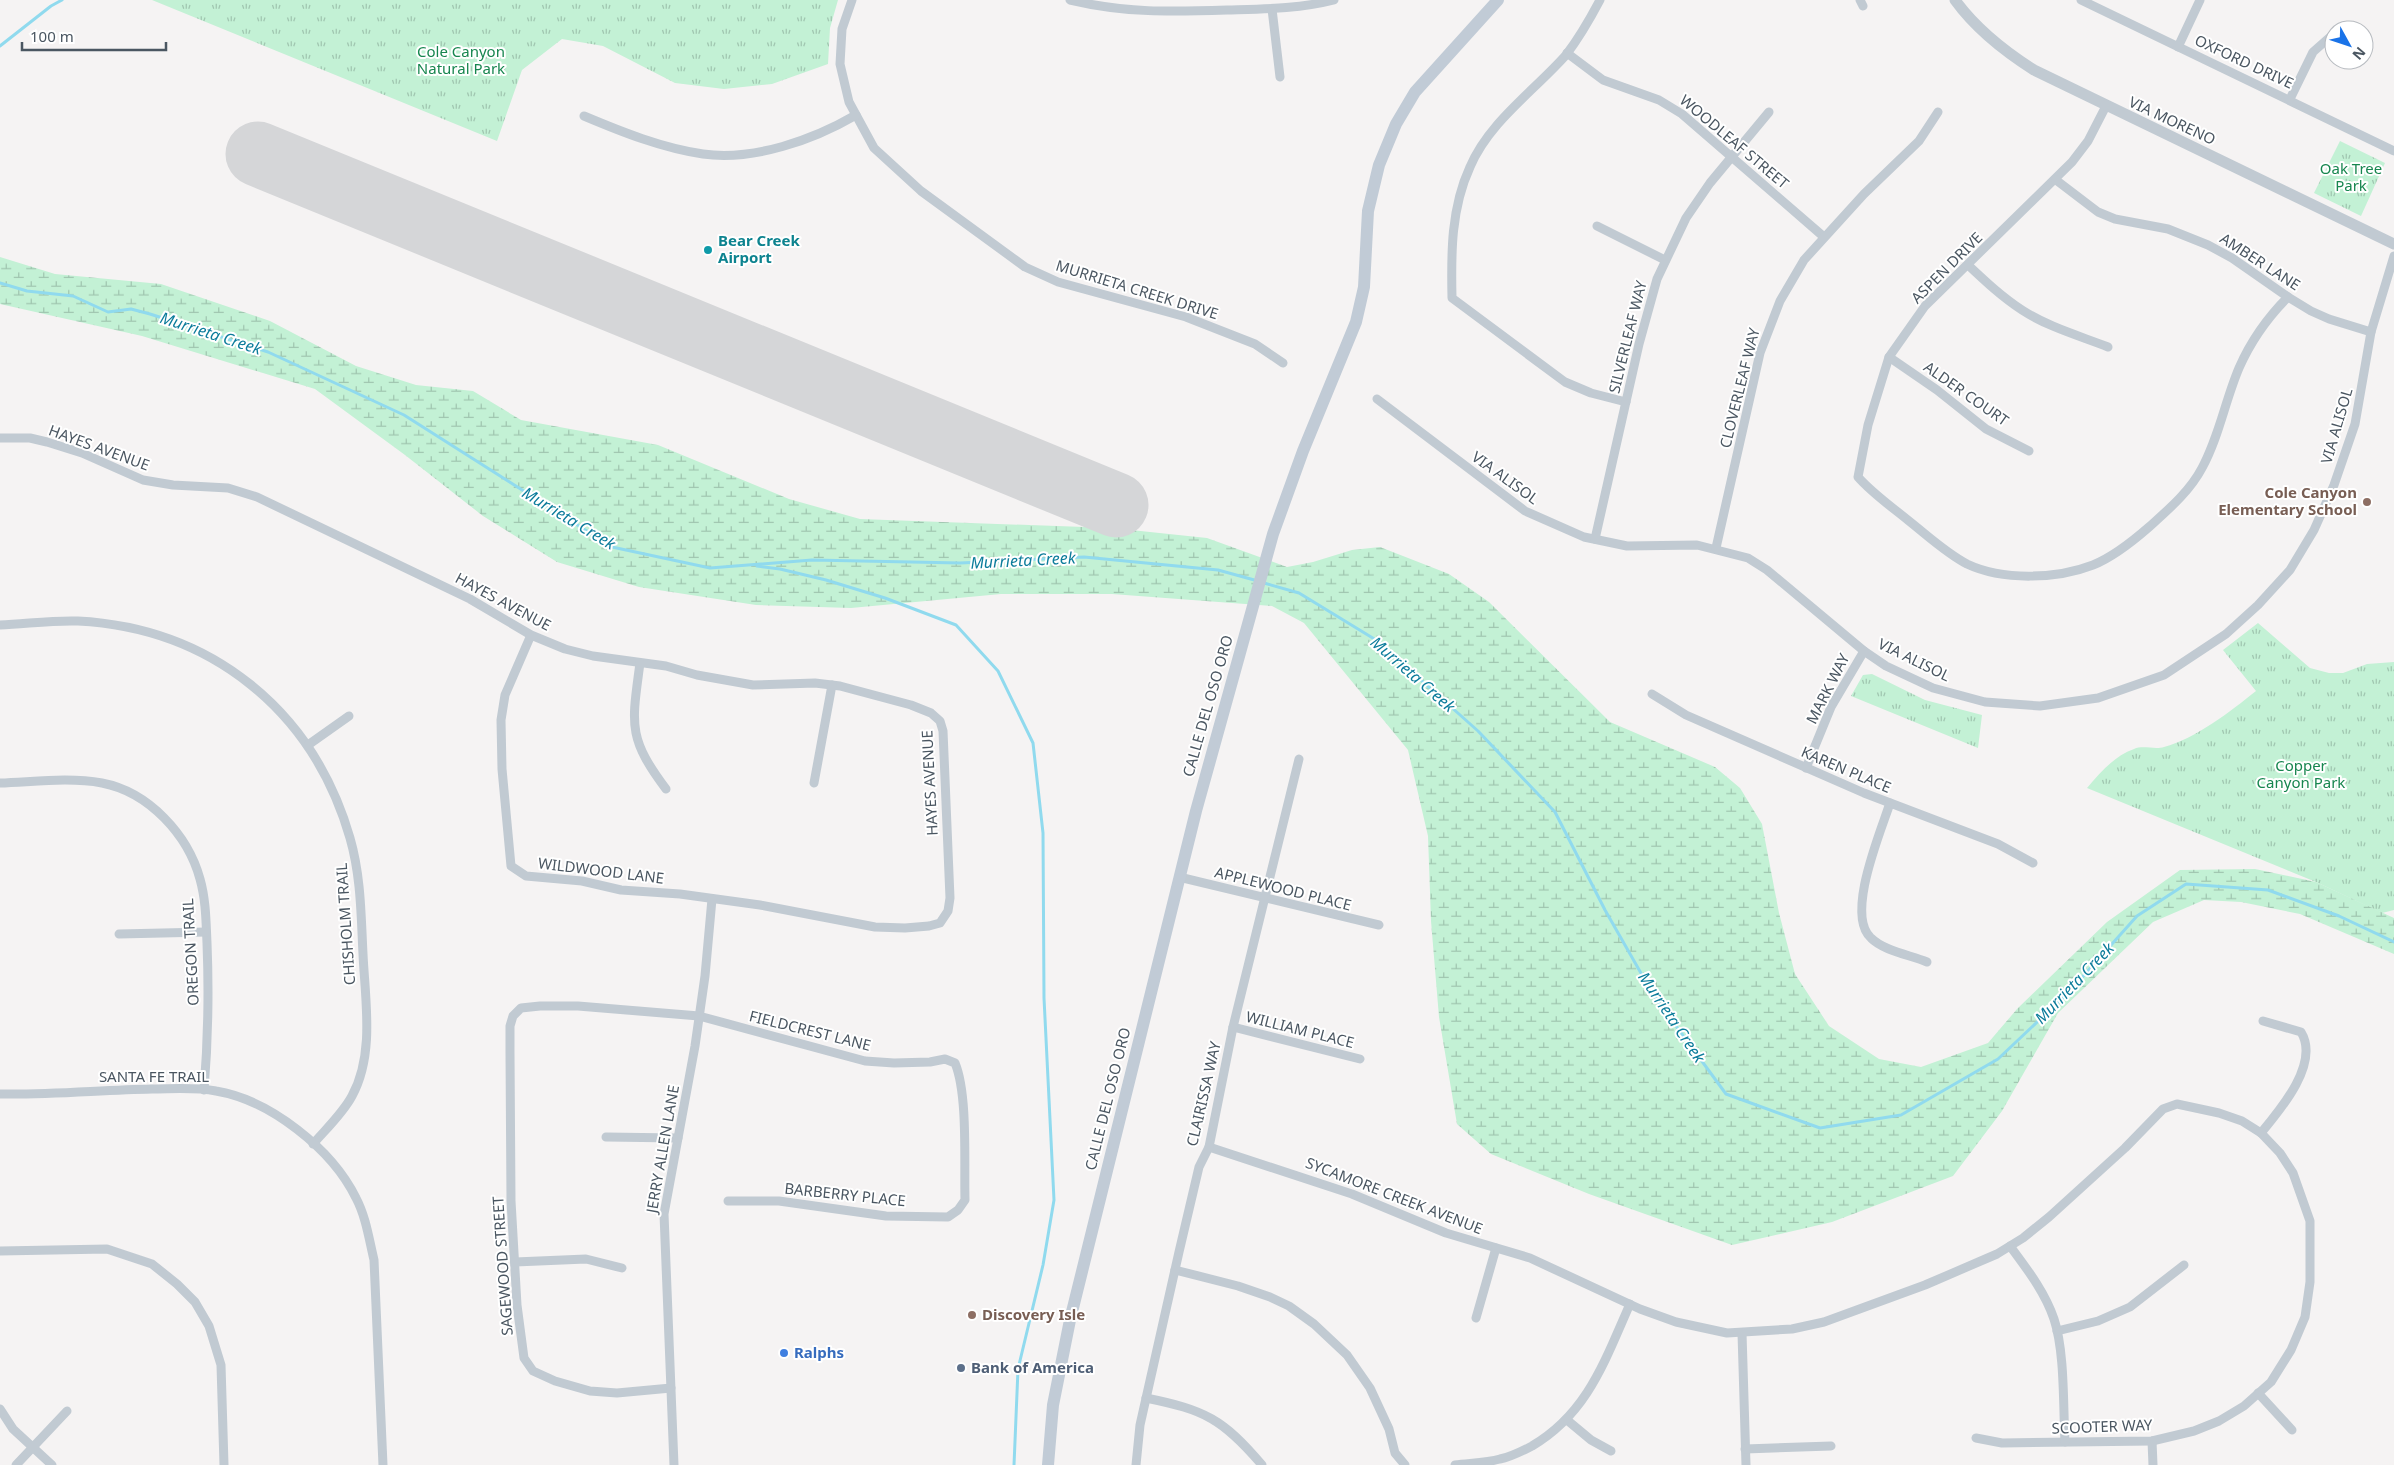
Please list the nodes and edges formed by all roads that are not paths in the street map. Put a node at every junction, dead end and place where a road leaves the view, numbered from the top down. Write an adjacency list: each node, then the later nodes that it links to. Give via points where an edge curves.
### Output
1 (852, 0): 18 (street, MURRIETA CREEK DRIVE, via 842,29 840,64 849,102)
2 (1070, 0): 9 (street, via 1155,13)
3 (1334, 0): 9 (street)
4 (1498, 0): 55 (main road, CALLE DEL OSO ORO, via 1415,92 1376,174 1368,211 1364,287 1356,322 1273,534)
5 (1600, 0): 12 (street)
6 (1955, 0): 15 (street, VIA MORENO, via 1982,32 2013,57)
7 (2081, 0): 11 (street, OXFORD DRIVE)
8 (2200, 0): 11 (street)
9 (1272, 9): 13 (street)
10 (2324, 42): 14 (street, via 2313,52)
11 (2178, 47): 14 (street, OXFORD DRIVE)
12 (1567, 53): 21 (street, WOODLEAF STREET, via 1603,80 1672,106); 35 (street, via 1494,130 1470,166 1456,209 1452,298 1565,382)
13 (1280, 77)
14 (2290, 99): 20 (street, OXFORD DRIVE)
15 (2106, 106): 22 (street, ASPEN DRIVE, via 2088,141); 25 (street, VIA MORENO)
16 (1769, 112): 21 (street, SILVERLEAF WAY)
17 (1938, 112): 24 (street, CLOVERLEAF WAY, via 1919,141)
18 (856, 115): 19 (street, via 838,126 779,148 705,154 652,141); 33 (street, MURRIETA CREEK DRIVE, via 874,148 921,191 1025,267 1058,282 1186,317 1255,344)
19 (584, 116)
20 (2394, 151)
21 (1732, 156): 24 (street, WOODLEAF STREET); 27 (street, SILVERLEAF WAY, via 1686,218)
22 (2056, 180): 28 (street, ASPEN DRIVE); 29 (street, AMBER LANE, via 2098,212 2116,219 2168,229 2208,245)
23 (1597, 226): 27 (street)
24 (1824, 237): 39 (street, CLOVERLEAF WAY, via 1804,260 1780,300 1768,331)
25 (2394, 244)
26 (2394, 256): 30 (street, VIA ALISOL)
27 (1665, 260): 35 (street, SILVERLEAF WAY, via 1650,299)
28 (1968, 265): 31 (street, via 2023,311); 32 (street, ASPEN DRIVE, via 1925,306)
29 (2288, 297): 30 (street, AMBER LANE, via 2329,319); 32 (street, ASPEN DRIVE, via 2276,309 2239,367 2202,468 2192,484 2134,540 2094,565 2052,575 2024,577 1968,564 1938,545 1858,477 1868,425)
30 (2370, 332): 42 (street, VIA ALISOL, via 2355,424 2314,530 2290,570 2226,634 2164,675 2098,698 2040,706 2003,704 1933,688 1886,666)
31 (2108, 346)
32 (1889, 357): 37 (street, ALDER COURT, via 1986,430)
33 (1283, 364)
34 (1377, 399): 38 (street, VIA ALISOL, via 1524,511 1564,530)
35 (1626, 402): 38 (street, SILVERLEAF WAY)
36 (0, 438): 41 (street, HAYES AVENUE, via 30,438 47,442 82,453 143,480 228,488 257,497 470,598)
37 (2029, 451)
38 (1595, 539): 39 (street, VIA ALISOL, via 1627,546 1697,545)
39 (1716, 548): 42 (street, VIA ALISOL, via 1748,558 1767,570)
40 (0, 625): 47 (street, CHISHOLM TRAIL, via 77,621 149,632 189,645 255,688 282,712)
41 (531, 635): 43 (street, HAYES AVENUE, via 565,649); 57 (street, WILDWOOD LANE, via 505,695 501,720 511,866 526,876)
42 (1864, 651): 49 (street, MARK WAY, via 1831,707)
43 (640, 663): 44 (street, HAYES AVENUE, via 753,685); 52 (street, via 633,706 635,734 640,751)
44 (832, 685): 51 (street); 58 (street, HAYES AVENUE, via 911,705 931,713 940,721 944,746)
45 (1652, 694): 49 (street, KAREN PLACE, via 1686,715)
46 (349, 716): 47 (street)
47 (308, 745): 73 (street, CHISHOLM TRAIL, via 339,804 351,840 359,878 366,1020 366,1049 352,1096)
48 (1298, 759): 56 (street, CLAIRISSA WAY)
49 (1806, 768): 53 (street, KAREN PLACE)
50 (0, 783): 60 (street, OREGON TRAIL, via 103,783 132,794 154,809 176,831 190,852 200,880)
51 (814, 783)
52 (666, 789)
53 (1890, 803): 54 (street, KAREN PLACE, via 1998,844); 62 (street, via 1864,880 1864,924 1868,937 1877,943)
54 (2033, 864)
55 (1180, 877): 56 (street, APPLEWOOD PLACE); 107 (main road, CALLE DEL OSO ORO, via 1070,1320 1053,1405)
56 (1265, 898): 59 (street, APPLEWOOD PLACE); 66 (street, CLAIRISSA WAY)
57 (712, 899): 58 (street, WILDWOOD LANE, via 874,927 929,926 940,923); 64 (street, JERRY ALLEN LANE)
58 (948, 911)
59 (1379, 925)
60 (206, 932): 61 (street); 68 (street, OREGON TRAIL, via 209,1031)
61 (119, 934)
62 (1927, 962)
63 (512, 1016): 64 (street, FIELDCREST LANE, via 521,1008 569,1006); 80 (street, SAGEWOOD STREET)
64 (699, 1016): 72 (street, JERRY ALLEN LANE); 76 (street, FIELDCREST LANE, via 865,1060 903,1063 945,1059 955,1063 962,1101 965,1200)
65 (2263, 1021): 70 (street, via 2301,1032 2307,1042 2300,1076 2288,1099)
66 (1233, 1027): 67 (street, WILLIAM PLACE); 74 (street, CLAIRISSA WAY)
67 (1360, 1059)
68 (204, 1090): 69 (street, SANTA FE TRAIL); 73 (street, SANTA FE TRAIL, via 240,1098 271,1111)
69 (0, 1094)
70 (2261, 1133): 77 (street, SYCAMORE CREEK AVENUE, via 2242,1121 2219,1113 2177,1104 2163,1109 2049,1217); 89 (street, SCOOTER WAY, via 2280,1153 2302,1196 2310,1221 2310,1282 2305,1317 2291,1350)
71 (606, 1137): 72 (street)
72 (678, 1138): 88 (street, JERRY ALLEN LANE, via 664,1214)
73 (313, 1144): 105 (street, SANTA FE TRAIL, via 356,1198 367,1227 374,1260)
74 (1209, 1146): 78 (street, SYCAMORE CREEK AVENUE, via 1352,1194 1446,1234); 83 (street, CLAIRISSA WAY, via 1200,1167)
75 (728, 1201): 76 (street, BARBERRY PLACE, via 778,1201 886,1216 948,1217)
76 (958, 1210)
77 (2010, 1246): 86 (street, via 2038,1285); 87 (street, SYCAMORE CREEK AVENUE, via 1966,1268 1856,1312 1792,1329)
78 (1496, 1248): 84 (street, SYCAMORE CREEK AVENUE, via 1530,1258); 85 (street)
79 (0, 1251): 104 (street, via 107,1249 152,1264 177,1284 195,1302 209,1326 221,1365)
80 (515, 1262): 82 (street, via 586,1259); 88 (street, SAGEWOOD STREET, via 524,1358 533,1370 555,1381 590,1391 616,1393)
81 (2184, 1265): 86 (street, via 2130,1307 2098,1321)
82 (622, 1268)
83 (1175, 1270): 90 (street, CLAIRISSA WAY); 110 (street, via 1270,1297 1314,1324 1347,1355 1370,1388 1389,1429 1395,1453)
84 (1630, 1304): 87 (street, SYCAMORE CREEK AVENUE, via 1676,1322); 93 (street, via 1593,1386)
85 (1476, 1318)
86 (2057, 1331): 97 (street)
87 (1742, 1333): 100 (street)
88 (671, 1388): 106 (street, JERRY ALLEN LANE)
89 (2258, 1394): 94 (street); 96 (street, SCOOTER WAY, via 2219,1421)
90 (1146, 1398): 108 (street, CLAIRISSA WAY); 109 (street, via 1208,1415 1226,1427)
91 (0, 1409): 99 (street, via 13,1429)
92 (67, 1411): 99 (street)
93 (1567, 1420): 101 (street); 111 (street, via 1522,1451 1501,1459)
94 (2292, 1430)
95 (1976, 1438): 97 (street, SCOOTER WAY, via 2002,1443)
96 (2152, 1441): 97 (street, SCOOTER WAY); 113 (street)
97 (2065, 1442)
98 (1831, 1446): 100 (street)
99 (33, 1449): 102 (street); 103 (street)
100 (1745, 1449): 112 (street)
101 (1611, 1452)
102 (16, 1465)
103 (52, 1465)
104 (224, 1465)
105 (383, 1465)
106 (674, 1465)
107 (1048, 1465)
108 (1136, 1465)
109 (1262, 1465)
110 (1405, 1465)
111 (1455, 1465)
112 (1746, 1465)
113 (2153, 1465)

